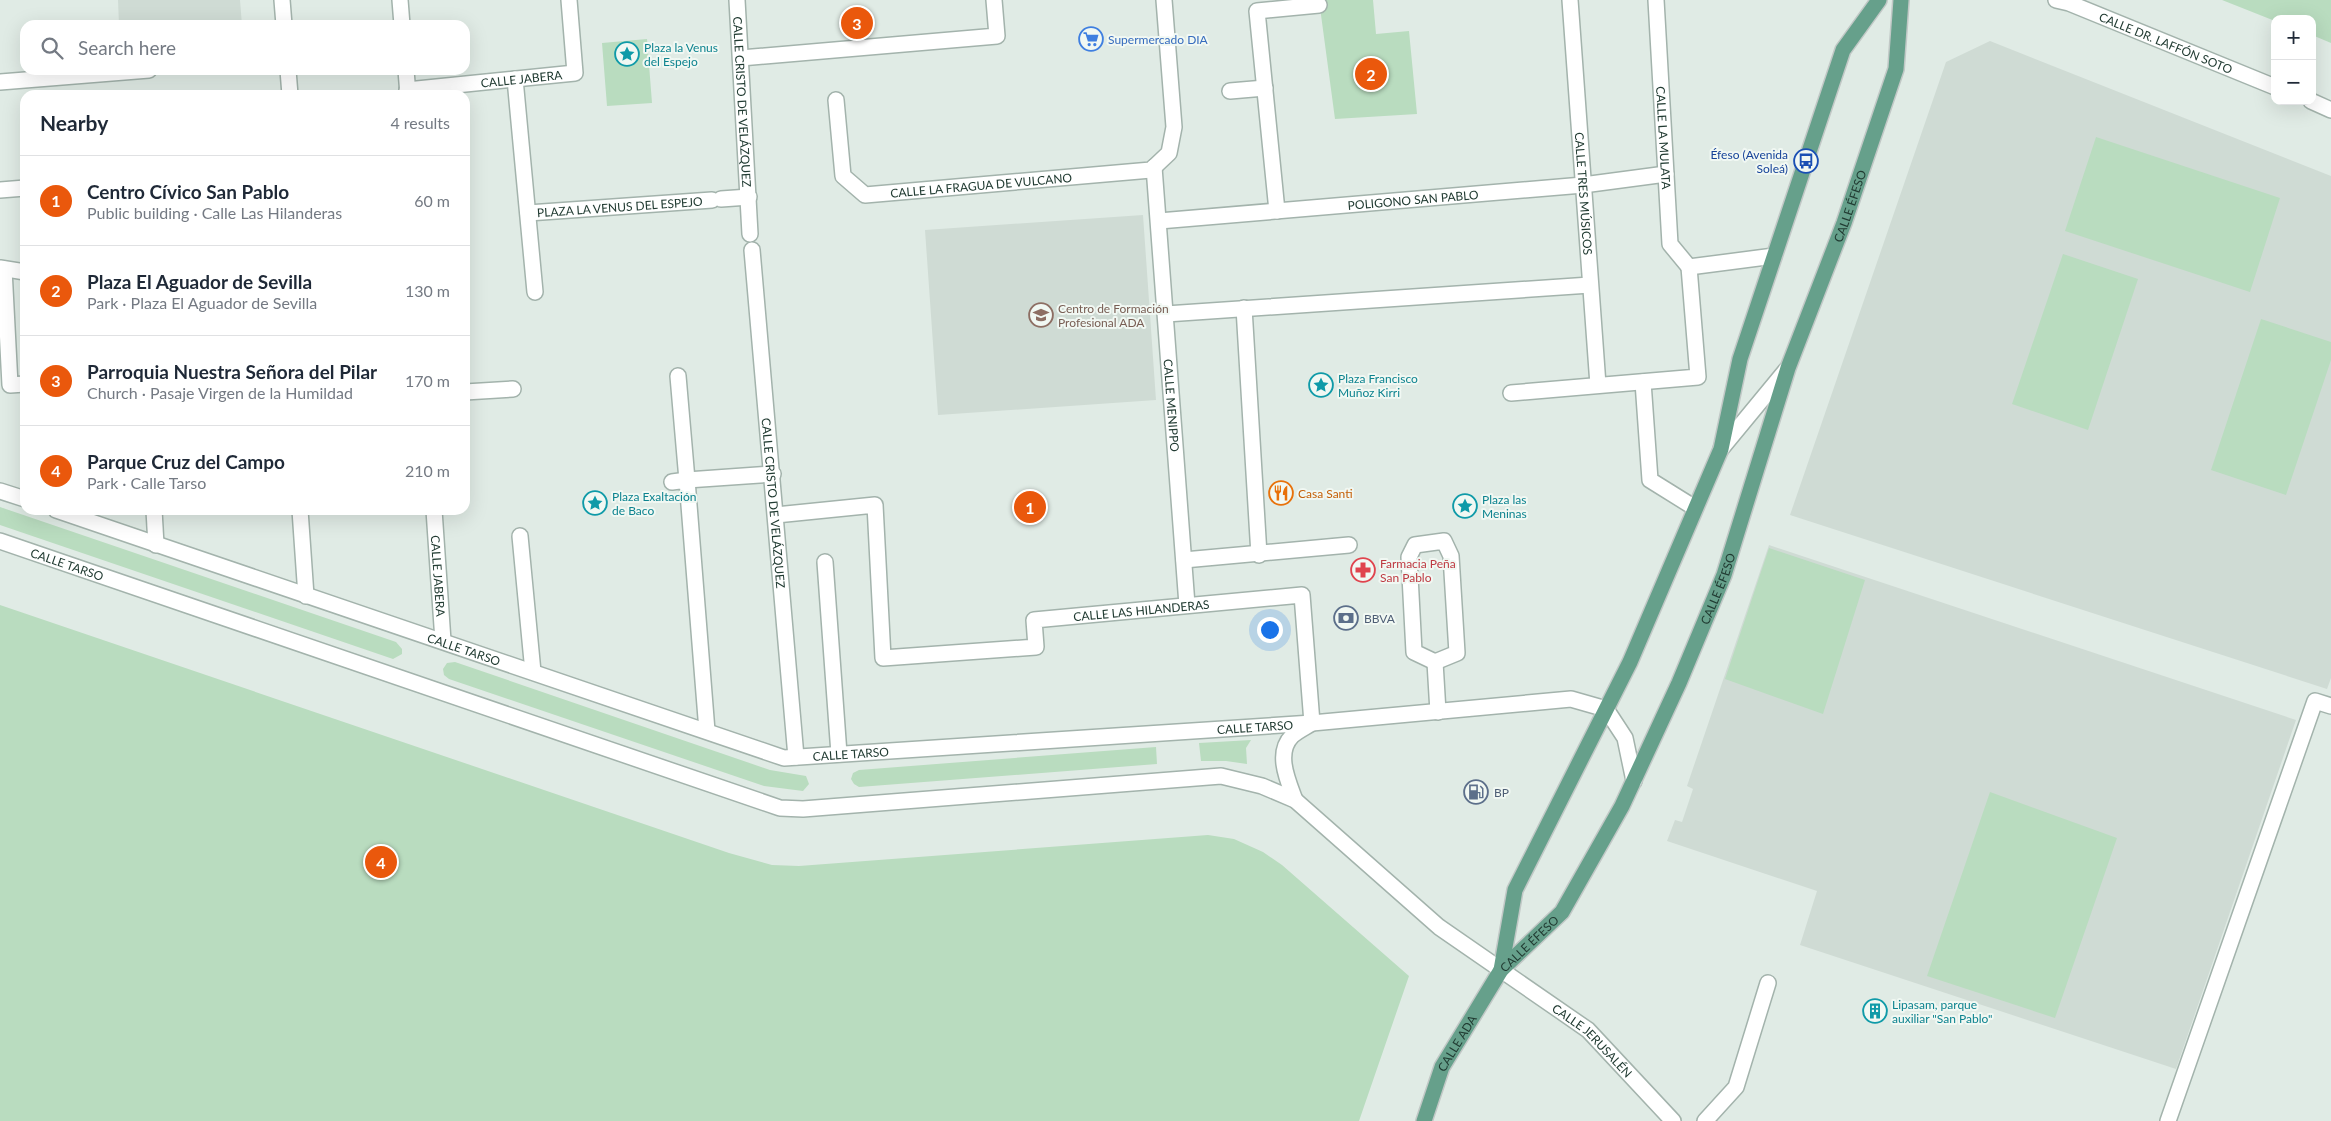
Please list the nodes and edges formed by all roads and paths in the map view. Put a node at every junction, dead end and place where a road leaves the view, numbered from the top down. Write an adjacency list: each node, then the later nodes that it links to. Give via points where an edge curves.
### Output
1 (282, 0): 13 (street)
2 (400, 0): 14 (street)
3 (569, 0): 19 (street, CALLE JABERA, via 575,73)
4 (737, 0): 15 (street, CALLE CRISTO DE VELÁZQUEZ)
5 (994, 0): 15 (street, via 997,36)
6 (1164, 0): 30 (street, via 1174,127 1169,153)
7 (1570, 0): 32 (street, CALLE TRES MÚSICOS)
8 (1656, 0): 31 (street, CALLE LA MULATA)
9 (1879, 0): 41 (main road, CALLE ÉFESO, via 1843,50)
10 (1901, 0): 49 (main road, CALLE ÉFESO, via 1896,69 1844,223)
11 (2056, 0): 21 (street, CALLE DR. LAFFÓN SOTO)
12 (1319, 5): 22 (street, via 1257,11)
13 (284, 20)
14 (402, 20)
15 (741, 58): 35 (street, CALLE CRISTO DE VELÁZQUEZ)
16 (87, 75): 20 (street)
17 (288, 75): 23 (street)
18 (406, 75): 24 (street, CALLE JABERA)
19 (515, 79): 25 (street, CALLE JABERA); 37 (street, PLAZA LA VENUS DEL ESPEJO)
20 (0, 82)
21 (2271, 85)
22 (1265, 88): 26 (street); 36 (street)
23 (290, 90)
24 (408, 90)
25 (424, 90)
26 (1230, 91)
27 (836, 100): 30 (street, CALLE LA FRAGUA DE VULCANO, via 843,176 865,194 1151,170)
28 (2316, 103): 29 (street)
29 (2331, 110)
30 (1154, 167): 38 (street, CALLE MENIPPO)
31 (1666, 174): 32 (street, POLIGONO SAN PABLO); 42 (street, CALLE LA MULATA, via 1670,244)
32 (1583, 184): 36 (street, POLIGONO SAN PABLO); 45 (street, CALLE TRES MÚSICOS)
33 (20, 188): 34 (street)
34 (0, 190)
35 (748, 197): 37 (street, PLAZA LA VENUS DEL ESPEJO); 39 (street, CALLE CRISTO DE VELÁZQUEZ)
36 (1277, 211): 38 (street, POLIGONO SAN PABLO)
37 (528, 213): 46 (street, PLAZA LA VENUS DEL ESPEJO)
38 (1160, 221): 48 (street, CALLE MENIPPO)
39 (750, 234)
40 (752, 250): 58 (street, CALLE CRISTO DE VELÁZQUEZ)
41 (1774, 256): 42 (street); 57 (main road, CALLE ÉFESO, via 1740,359)
42 (1689, 267): 51 (street, via 1698,377)
43 (2, 268): 44 (street); 52 (street, via 10,385)
44 (20, 271)
45 (1590, 285): 47 (street); 53 (street, CALLE TRES MÚSICOS)
46 (535, 292)
47 (1244, 308): 48 (street); 73 (street)
48 (1166, 314): 74 (street, CALLE MENIPPO)
49 (1788, 368): 57 (street); 88 (main road, CALLE ÉFESO, via 1724,575)
50 (678, 376): 59 (street)
51 (1643, 382): 53 (street); 63 (street, via 1650,480)
52 (20, 384)
53 (1598, 385): 56 (street)
54 (513, 389): 55 (street)
55 (470, 392)
56 (1511, 393)
57 (1721, 449): 63 (main road, CALLE ÉFESO)
58 (772, 474): 59 (street); 67 (street, CALLE CRISTO DE VELÁZQUEZ)
59 (687, 480): 60 (street); 85 (street)
60 (672, 482)
61 (0, 491): 62 (street)
62 (20, 497)
63 (1695, 508): 82 (main road, CALLE ÉFESO, via 1630,662)
64 (154, 515): 71 (street)
65 (300, 515): 76 (street)
66 (434, 515): 78 (street, CALLE JABERA)
67 (776, 515): 77 (street, CALLE LAS HILANDERAS, via 874,505 883,658 1036,647 1034,620); 87 (street, CALLE CRISTO DE VELÁZQUEZ)
68 (88, 516): 71 (street, CALLE TARSO)
69 (520, 536): 80 (street)
70 (0, 541): 89 (street, CALLE TARSO, via 780,808 803,809 1221,776 1262,786)
71 (156, 545): 76 (street, CALLE TARSO)
72 (1349, 545): 73 (street)
73 (1259, 554): 74 (street)
74 (1184, 560): 77 (street, CALLE MENIPPO)
75 (825, 562): 86 (street)
76 (306, 596): 78 (street, CALLE TARSO)
77 (1187, 605): 84 (street, CALLE LAS HILANDERAS, via 1302,595)
78 (442, 642): 80 (street, CALLE TARSO)
79 (1435, 662): 79 (street, via 1414,652 1409,557 1415,544 1444,541 1451,556 1457,653); 83 (street)
80 (533, 672): 85 (street, CALLE TARSO)
81 (2331, 706): 95 (street, via 2315,700)
82 (1606, 709): 83 (street, CALLE TARSO, via 1571,700); 88 (street, via 1625,738); 90 (main road, CALLE ÉFESO, via 1515,890)
83 (1438, 712): 84 (street, CALLE TARSO)
84 (1312, 723): 86 (street, CALLE TARSO); 89 (street, via 1291,737 1283,754)
85 (707, 731): 87 (street, CALLE TARSO, via 784,758)
86 (839, 754): 87 (street, CALLE TARSO)
87 (796, 757)
88 (1634, 781): 90 (main road, CALLE ÉFESO, via 1562,912)
89 (1294, 800): 90 (street, CALLE TARSO, via 1439,926)
90 (1501, 970): 92 (main road, CALLE ADA, via 1442,1068); 93 (street, CALLE JERUSALÉN, via 1588,1030)
91 (1768, 983): 94 (street, via 1736,1087)
92 (1424, 1121)
93 (1673, 1121)
94 (1705, 1121)
95 (2168, 1121)

